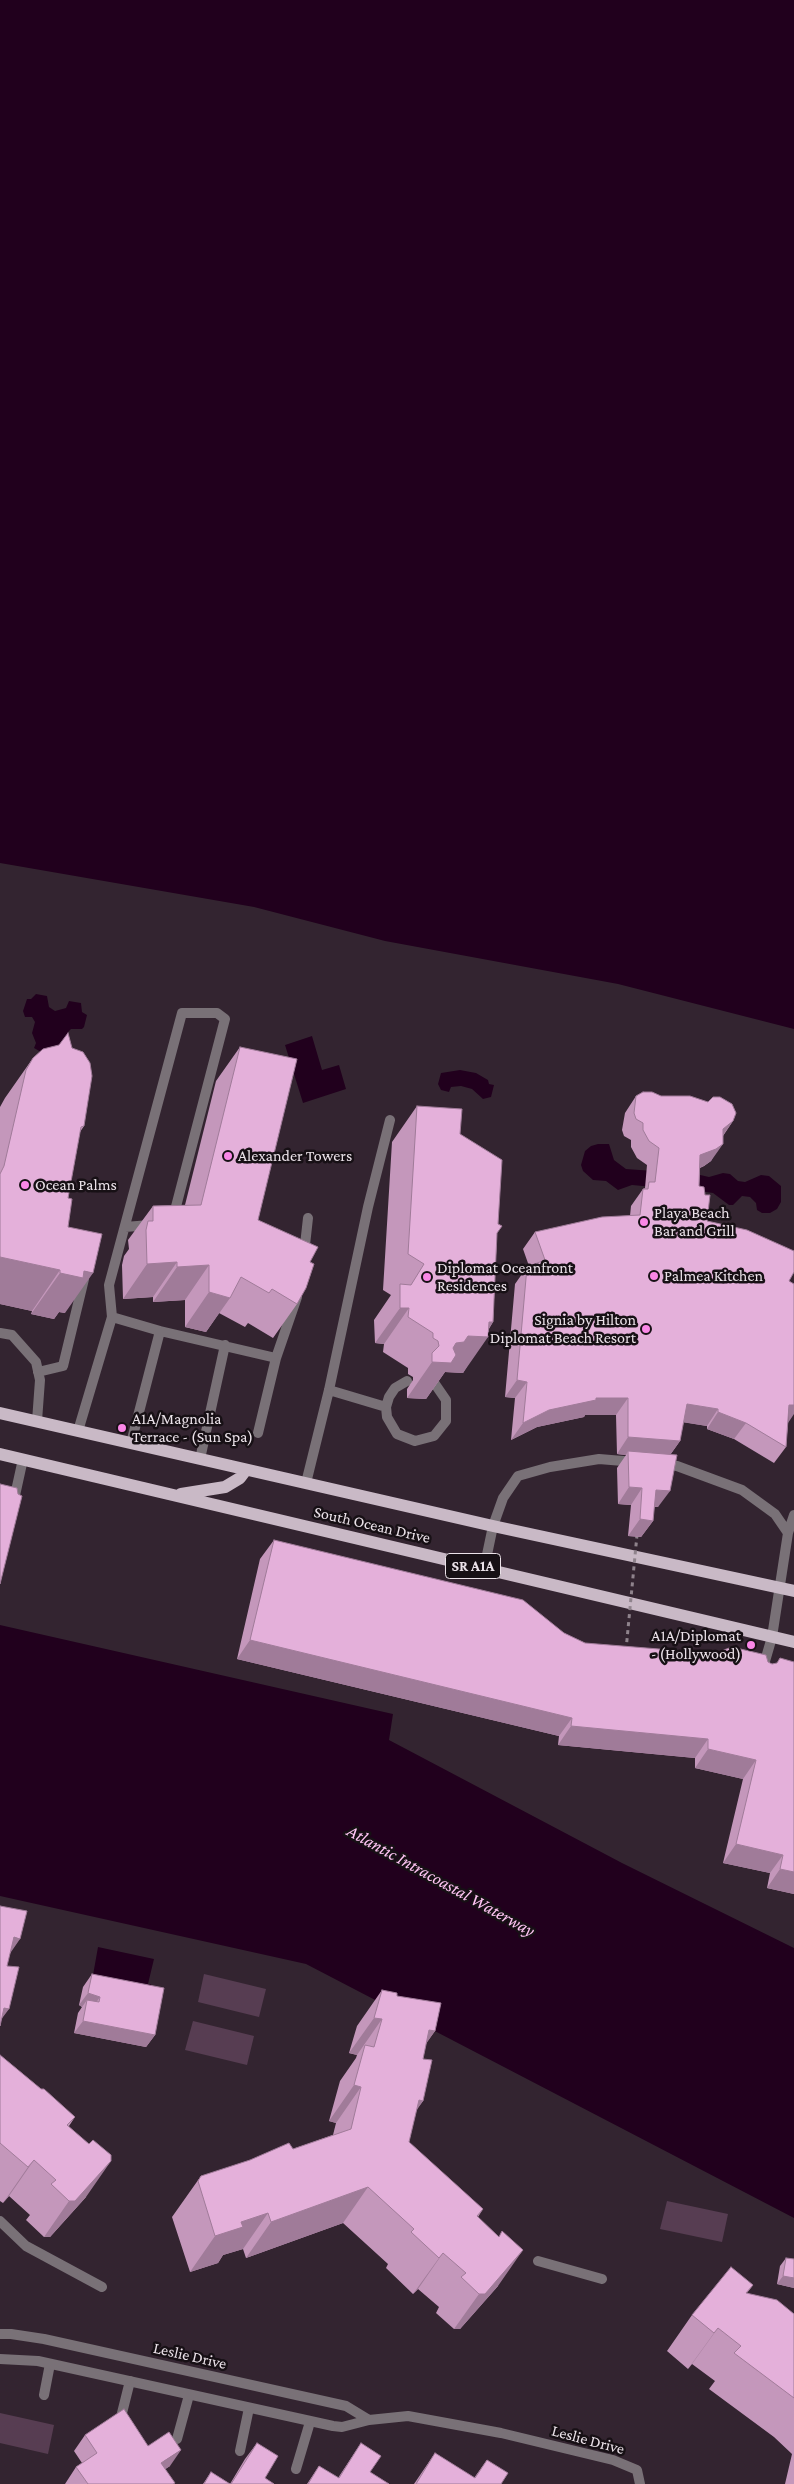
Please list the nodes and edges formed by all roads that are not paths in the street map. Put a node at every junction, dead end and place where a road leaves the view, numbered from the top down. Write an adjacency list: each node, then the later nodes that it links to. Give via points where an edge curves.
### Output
1 (390, 1120): 15 (street)
2 (308, 1218): 4 (street)
3 (125, 1227): 3 (street, via 182,1013 216,1013 225,1019 172,1222); 7 (street, via 109,1284)
4 (304, 1262)
5 (84, 1279): 12 (street, via 62,1366)
6 (301, 1288): 11 (street)
7 (112, 1317): 8 (street); 19 (street)
8 (160, 1331): 10 (street); 21 (street)
9 (0, 1333): 12 (street, via 12,1336 36,1362)
10 (225, 1345): 11 (street); 24 (street)
11 (276, 1358): 20 (street)
12 (38, 1372): 18 (street)
13 (407, 1381): 16 (street, via 395,1388)
14 (435, 1384): 16 (street, via 446,1400 448,1410 442,1429 425,1440 405,1439 397,1434 387,1417)
15 (328, 1390): 16 (street); 26 (street)
16 (386, 1407)
17 (0, 1413): 18 (main road, South Ocean Drive)
18 (36, 1421): 19 (main road, South Ocean Drive)
19 (78, 1431): 21 (main road, South Ocean Drive)
20 (258, 1433)
21 (131, 1443): 24 (main road, South Ocean Drive)
22 (0, 1454): 23 (main road, South Ocean Drive / SR A1A)
23 (22, 1459): 27 (main road, South Ocean Drive / SR A1A); 28 (street)
24 (200, 1459): 25 (main road, South Ocean Drive)
25 (246, 1470): 26 (main road, South Ocean Drive); 27 (main road, via 225,1487)
26 (306, 1483): 30 (main road, South Ocean Drive)
27 (174, 1495): 32 (main road, South Ocean Drive / SR A1A)
28 (12, 1506)
29 (794, 1515): 31 (street)
30 (493, 1526): 31 (street, via 503,1498 518,1476 599,1459 677,1466 742,1490 775,1514); 32 (street); 33 (main road, South Ocean Drive)
31 (788, 1533): 33 (street)
32 (484, 1569): 35 (main road, South Ocean Drive / SR A1A)
33 (780, 1588): 34 (main road, South Ocean Drive); 35 (street)
34 (794, 1591)
35 (772, 1637): 36 (main road, South Ocean Drive / SR A1A); 37 (street)
36 (794, 1642)
37 (760, 1676)
38 (0, 2221): 41 (street, via 26,2246)
39 (538, 2260): 40 (street)
40 (602, 2279)
41 (102, 2287)
42 (0, 2334): 50 (street, Leslie Drive, via 44,2339 346,2406)
43 (0, 2359): 44 (street, Leslie Drive)
44 (50, 2364): 45 (street, Leslie Drive); 46 (street)
45 (130, 2382): 47 (street, Leslie Drive); 49 (street)
46 (44, 2394)
47 (189, 2395): 48 (street, Leslie Drive); 52 (street)
48 (250, 2408): 51 (street, Leslie Drive); 53 (street)
49 (122, 2413)
50 (369, 2420): 51 (street, Leslie Drive, via 342,2428); 55 (street, Leslie Drive, via 408,2416 501,2433 613,2460 637,2470)
51 (310, 2422): 54 (street)
52 (177, 2439)
53 (240, 2451)
54 (296, 2469)
55 (640, 2484)

